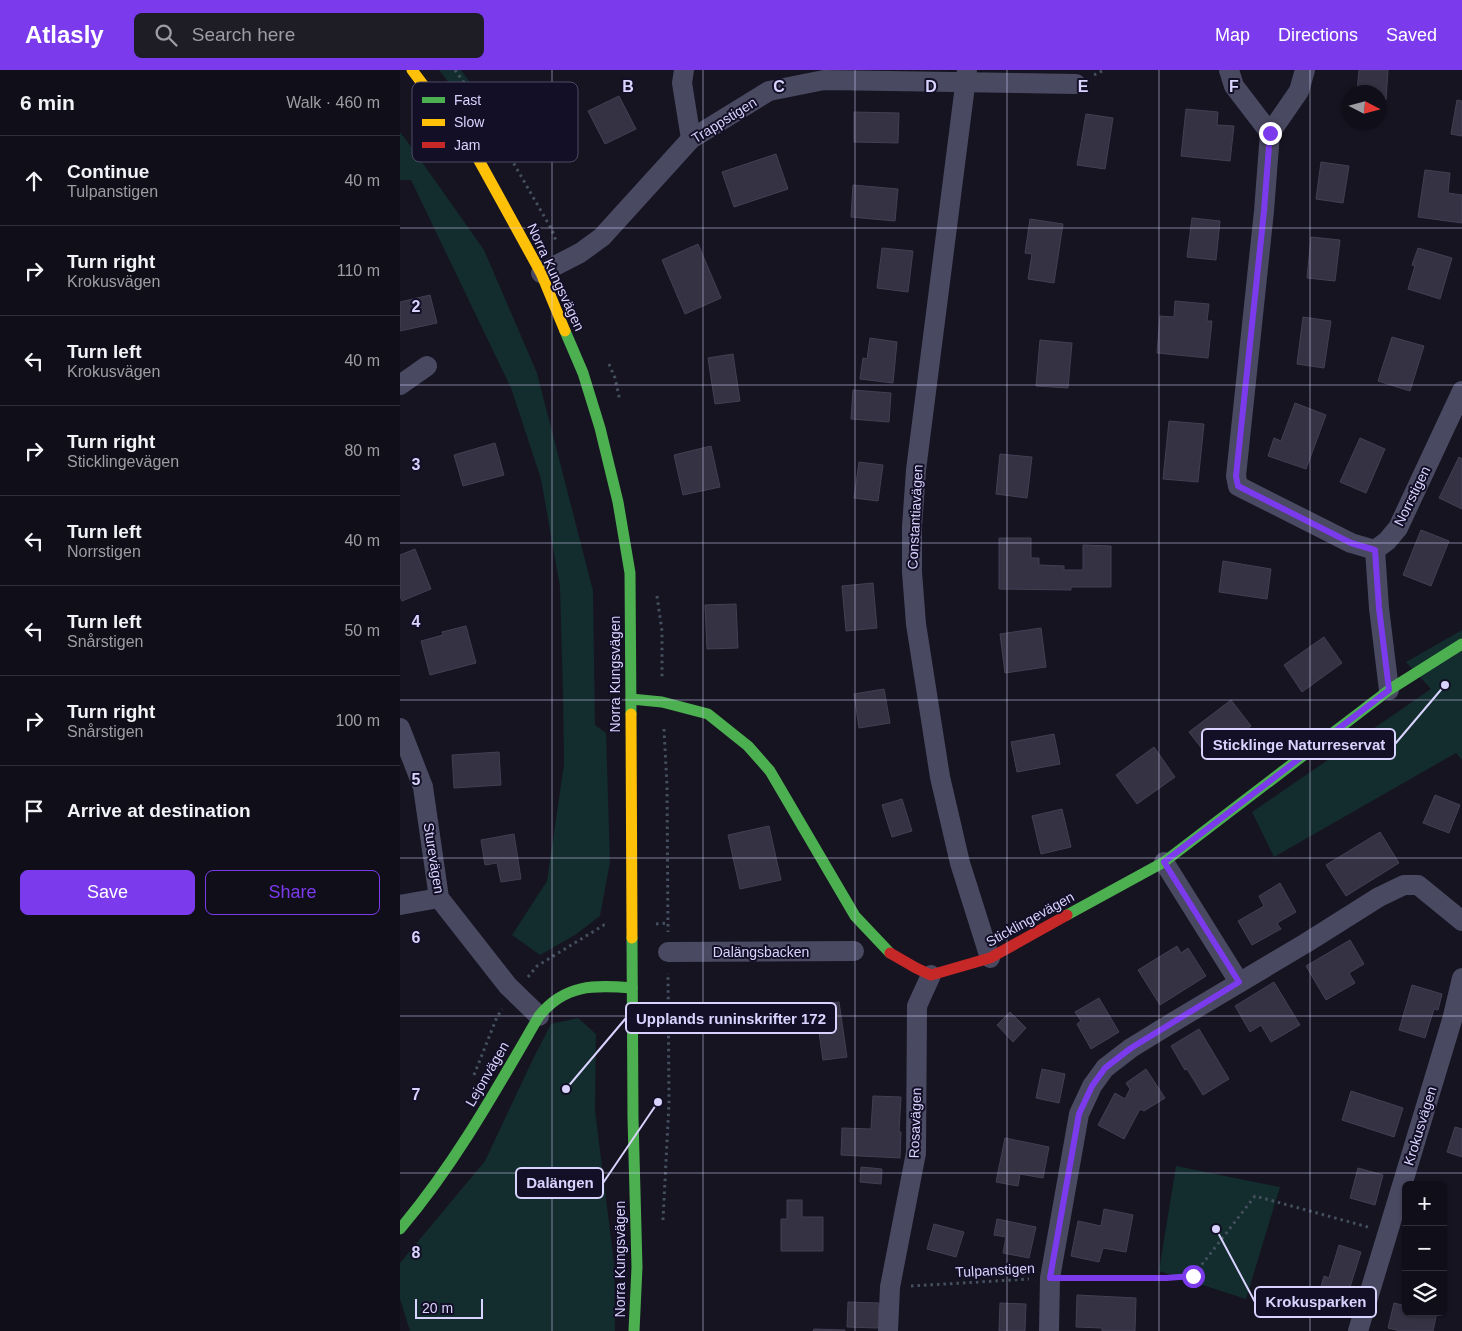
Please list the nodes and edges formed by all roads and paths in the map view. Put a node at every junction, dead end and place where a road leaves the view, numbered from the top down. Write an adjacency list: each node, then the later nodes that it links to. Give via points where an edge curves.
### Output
1 (412, 70): 6 (street, Norra Kungsvägen)
2 (684, 70): 9 (street, via 682,83)
3 (1229, 70): 8 (street, via 1234,86)
4 (1305, 70): 8 (street, via 1299,91)
5 (966, 76): 7 (street, Trappstigen); 9 (street, Trappstigen, via 824,80 769,91); 26 (street, Constantiavägen, via 916,470 912,572 916,624 940,777 960,863)
6 (421, 82)
7 (1076, 84)
8 (1270, 133): 15 (street, via 1236,476 1238,486 1351,543)
9 (691, 139): 11 (street, Trappstigen, via 602,237 580,253)
10 (480, 162): 11 (street, Norra Kungsvägen)
11 (541, 273): 18 (street, Norra Kungsvägen, via 583,373 618,502 630,573)
12 (427, 366): 13 (street)
13 (400, 385)
14 (1462, 391): 15 (street, Norrstigen, via 1398,528)
15 (1375, 550): 17 (street)
16 (1462, 644): 17 (street, Sticklingevägen)
17 (1389, 690): 20 (street, Sticklingevägen)
18 (631, 699): 27 (street, via 662,702 708,714 748,746 770,771 855,916 889,952); 30 (street, Norra Kungsvägen)
19 (400, 728): 21 (street, Sturevägen, via 423,787)
20 (1164, 862): 26 (street, Sticklingevägen); 29 (street)
21 (439, 898): 22 (street); 31 (street, Sturevägen, via 508,986)
22 (400, 905)
23 (1462, 921): 29 (street, via 1418,885 1404,884)
24 (854, 951): 25 (street, Dalängsbacken)
25 (668, 952)
26 (990, 958): 27 (street, Sticklingevägen)
27 (931, 975): 35 (street, Rosavägen, via 917,1006 916,1154)
28 (1462, 978): 33 (street, Krokusvägen)
29 (1239, 982): 34 (street, via 1131,1048 1105,1068 1092,1086 1079,1114)
30 (632, 988): 31 (street, Lejonvägen, via 583,987 567,992); 36 (street, Norra Kungsvägen)
31 (538, 1016): 32 (street, Lejonvägen, via 464,1144 420,1208)
32 (400, 1229)
33 (1387, 1232): 34 (path, Tulpanstigen, via 1254,1196 1193,1276); 39 (street, Krokusvägen)
34 (1050, 1278): 35 (path, Tulpanstigen); 38 (street)
35 (890, 1287): 37 (street, Rosavägen)
36 (634, 1331)
37 (888, 1331)
38 (1049, 1331)
39 (1358, 1331)

